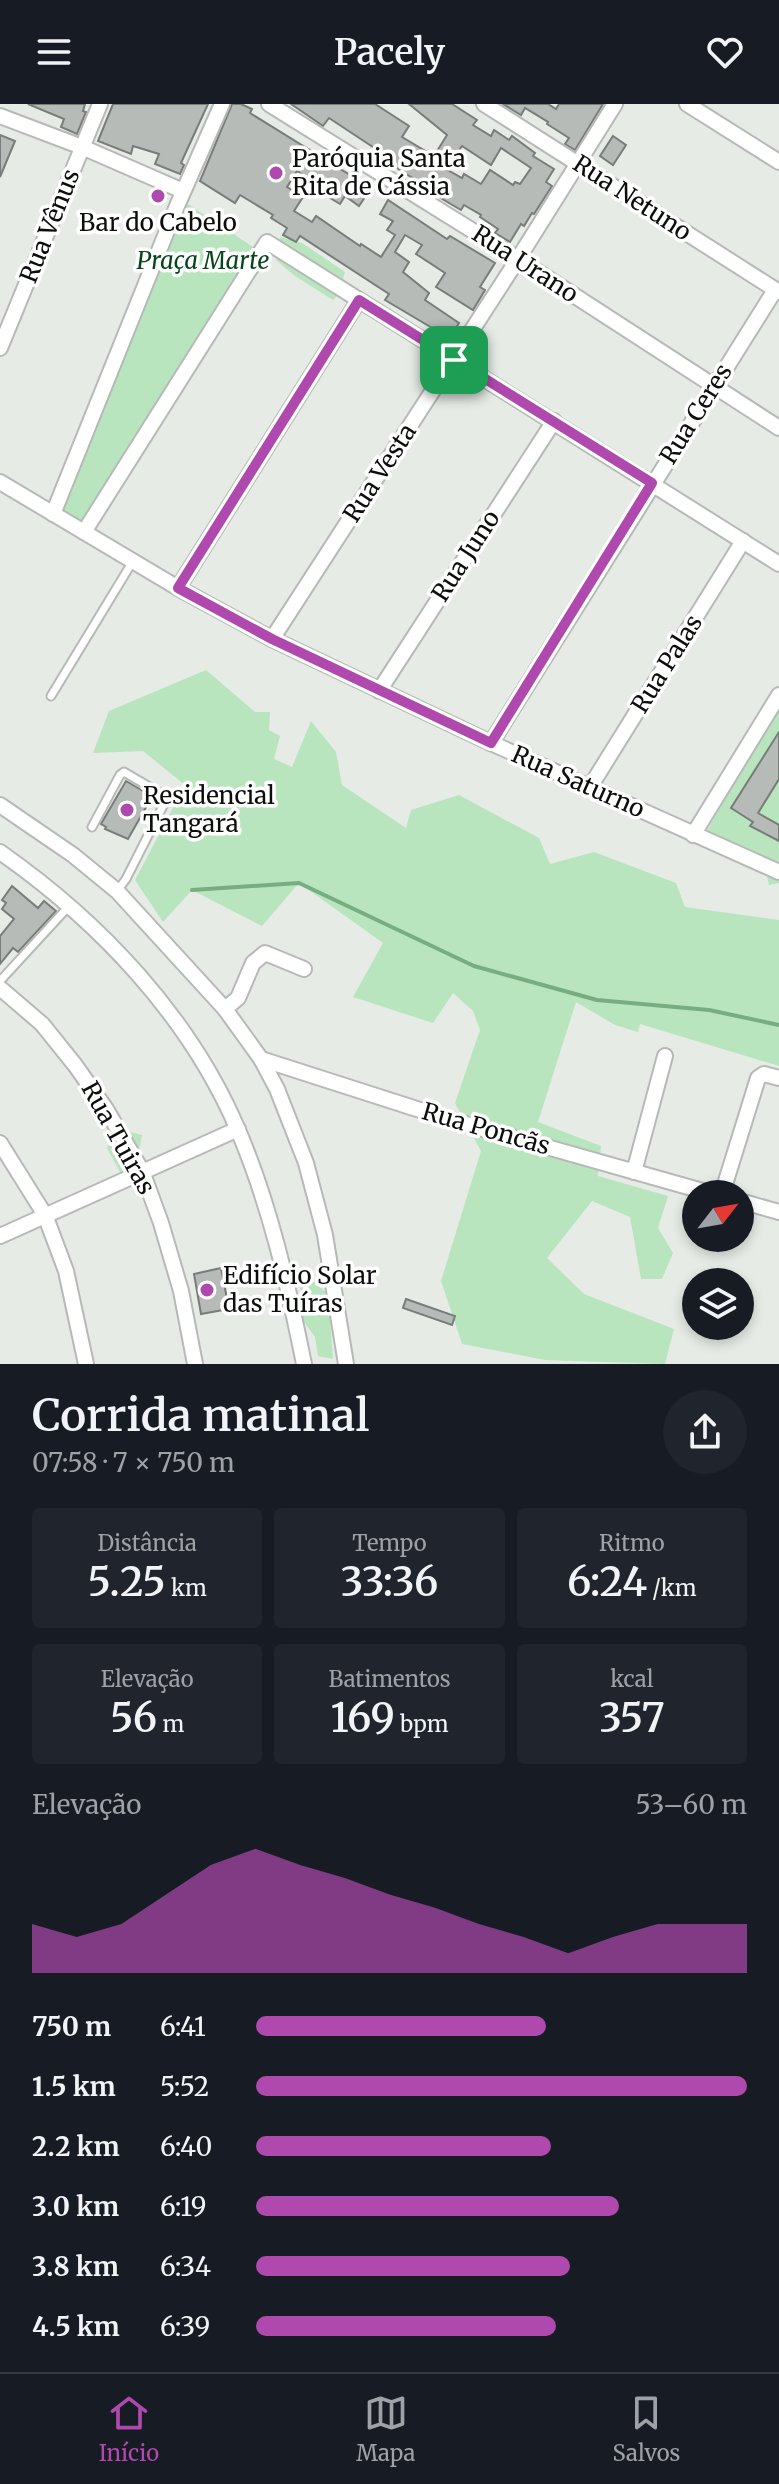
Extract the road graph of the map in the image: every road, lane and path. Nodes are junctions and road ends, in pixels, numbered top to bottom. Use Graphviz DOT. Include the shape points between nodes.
graph roads {
  1 [pos="100,104"];
  2 [pos="222,104"];
  3 [pos="269,104"];
  4 [pos="484,104"];
  5 [pos="615,104"];
  6 [pos="687,104"];
  7 [pos="0,116"];
  8 [pos="82,147"];
  9 [pos="779,162"];
  10 [pos="578,163"];
  11 [pos="183,191"];
  12 [pos="518,259"];
  13 [pos="777,291"];
  14 [pos="359,300"];
  15 [pos="0,348"];
  16 [pos="454,360"];
  17 [pos="714,387"];
  18 [pos="554,421"];
  19 [pos="779,428"];
  20 [pos="0,482"];
  21 [pos="652,483"];
  22 [pos="53,514"];
  23 [pos="84,532"];
  24 [pos="743,541"];
  25 [pos="134,561"];
  26 [pos="779,564"];
  27 [pos="178,588"];
  28 [pos="272,639"];
  29 [pos="379,691"];
  30 [pos="779,695"];
  31 [pos="51,696"];
  32 [pos="491,743"];
  33 [pos="590,787"];
  34 [pos="0,805"];
  35 [pos="92,827"];
  36 [pos="693,835"];
  37 [pos="0,852"];
  38 [pos="779,872"];
  39 [pos="117,891"];
  40 [pos="69,906"];
  41 [pos="304,969"];
  42 [pos="0,981"];
  43 [pos="0,988"];
  44 [pos="225,1009"];
  45 [pos="665,1056"];
  46 [pos="261,1059"];
  47 [pos="779,1078"];
  48 [pos="238,1129"];
  49 [pos="0,1143"];
  50 [pos="142,1171"];
  51 [pos="634,1172"];
  52 [pos="726,1180"];
  53 [pos="682,1185"];
  54 [pos="754,1204"];
  55 [pos="778,1209"];
  56 [pos="45,1215"];
  57 [pos="0,1236"];
  58 [pos="86,1364"];
  59 [pos="195,1364"];
  60 [pos="304,1364"];
  61 [pos="346,1364"];
  1 -- 8 [label="street, Rua Vênus"];
  2 -- 11 [label="street"];
  3 -- 12 [label="street, Rua Urano"];
  4 -- 10 [label="street, Rua Netuno"];
  5 -- 10 [label="street, Rua Vesta"];
  6 -- 9 [label="street"];
  7 -- 8 [label="street"];
  8 -- 11 [label="street"];
  8 -- 15 [label="street, Rua Vênus"];
  10 -- 12 [label="street, Rua Vesta"];
  10 -- 13 [label="street, Rua Netuno"];
  11 -- 22 [label="street"];
  12 -- 16 [label="street, Rua Vesta"];
  12 -- 17 [label="street, Rua Urano"];
  13 -- 17 [label="street, Rua Ceres"];
  14 -- 16 [label="street"];
  14 -- 23 [label="street" via="267,242"];
  14 -- 27 [label="street"];
  16 -- 18 [label="street"];
  16 -- 28 [label="street, Rua Vesta"];
  17 -- 19 [label="street, Rua Urano"];
  17 -- 21 [label="street, Rua Ceres"];
  18 -- 21 [label="street"];
  18 -- 29 [label="street, Rua Juno"];
  20 -- 22 [label="street, Rua Saturno"];
  21 -- 24 [label="street"];
  21 -- 32 [label="street, Rua Ceres"];
  22 -- 23 [label="street, Rua Saturno"];
  23 -- 25 [label="street, Rua Saturno"];
  24 -- 26 [label="street"];
  24 -- 33 [label="street, Rua Palas"];
  25 -- 27 [label="street, Rua Saturno"];
  25 -- 31 [label="lane"];
  27 -- 28 [label="street, Rua Saturno"];
  28 -- 29 [label="street, Rua Saturno"];
  29 -- 32 [label="street, Rua Saturno"];
  30 -- 36 [label="street"];
  32 -- 33 [label="street, Rua Saturno"];
  33 -- 36 [label="street, Rua Saturno"];
  34 -- 39 [label="street"];
  35 -- 39 [label="lane" via="124,772 165,796"];
  36 -- 38 [label="street, Rua Saturno"];
  37 -- 40 [label="street"];
  39 -- 44 [label="street"];
  40 -- 42 [label="lane"];
  40 -- 48 [label="street" via="125,959 166,1008 200,1057"];
  41 -- 44 [label="street" via="265,953 253,963 238,998"];
  43 -- 50 [label="street, Rua Tuiras" via="42,1024 75,1065"];
  44 -- 46 [label="street"];
  45 -- 51 [label="street"];
  46 -- 51 [label="street, Rua Poncãs"];
  46 -- 61 [label="street" via="310,1177"];
  47 -- 52 [label="street" via="758,1078"];
  48 -- 50 [label="street"];
  48 -- 60 [label="street" via="287,1280"];
  49 -- 56 [label="street"];
  50 -- 56 [label="street"];
  50 -- 59 [label="street, Rua Tuiras" via="181,1291"];
  51 -- 53 [label="street, Rua Poncãs"];
  54 -- 55 [label="street"];
  56 -- 57 [label="street"];
  56 -- 58 [label="street" via="66,1271"];
}
